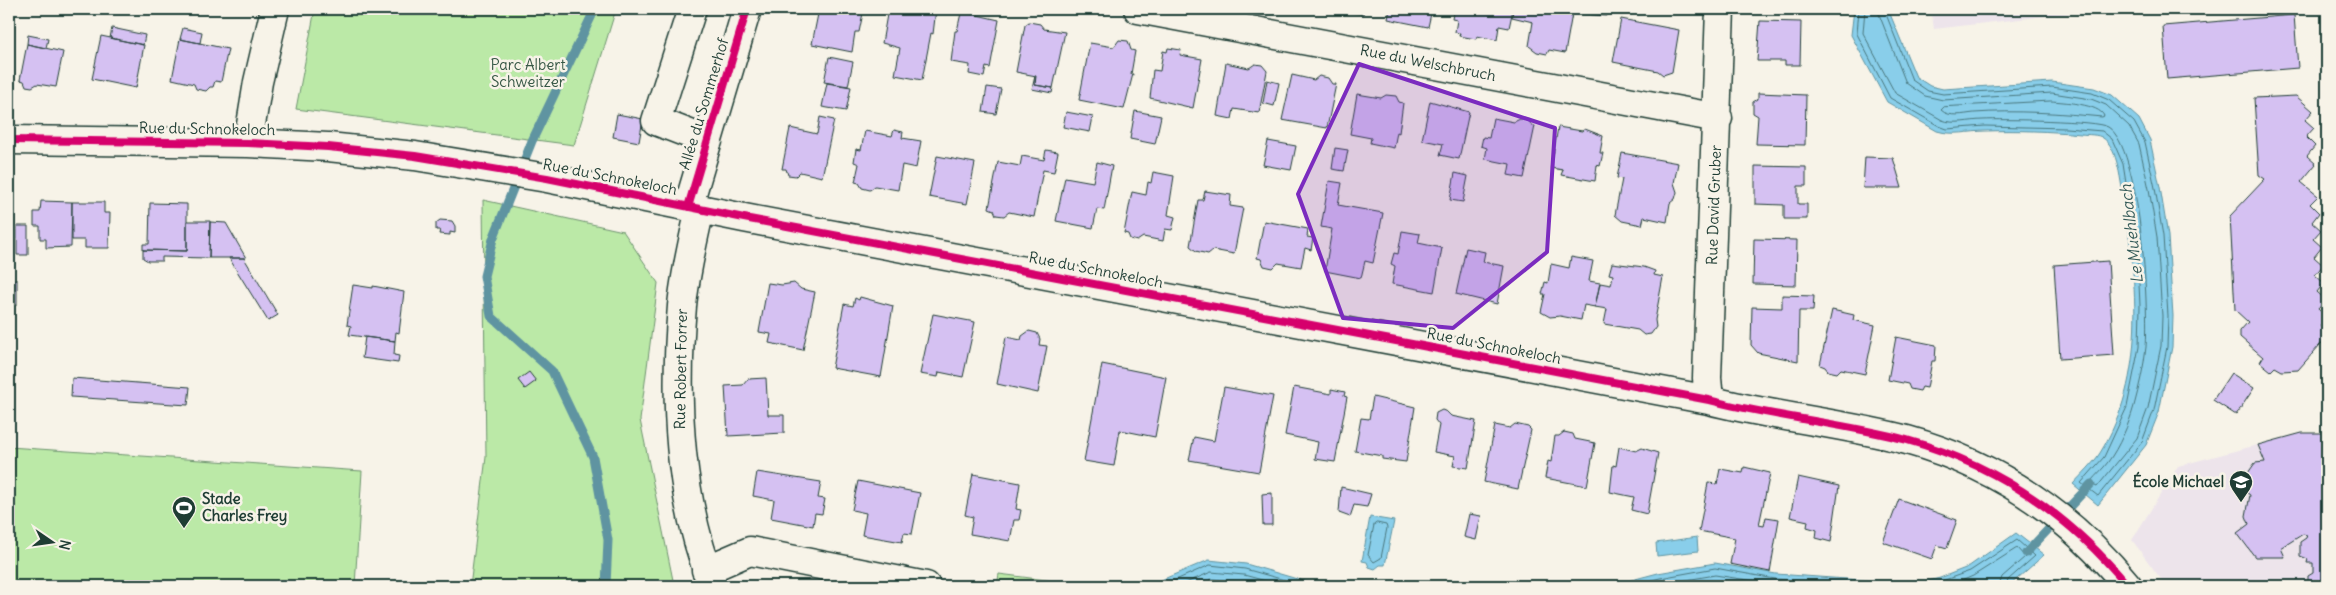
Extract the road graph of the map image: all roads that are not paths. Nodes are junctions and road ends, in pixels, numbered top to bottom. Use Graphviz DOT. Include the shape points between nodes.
graph roads {
  1 [pos="275,9"];
  2 [pos="692,9"];
  3 [pos="747,9"];
  4 [pos="1138,9"];
  5 [pos="1720,9"];
  6 [pos="1718,118"];
  7 [pos="9,140"];
  8 [pos="708,141"];
  9 [pos="248,143"];
  10 [pos="694,208"];
  11 [pos="1709,400"];
  12 [pos="710,578"];
  13 [pos="926,586"];
  14 [pos="2128,586"];
  1 -- 9 [label="street"];
  2 -- 8 [label="street" via="656,121"];
  3 -- 8 [label="street, Allée du Sommerhof"];
  4 -- 6 [label="street, Rue du Welschbruch"];
  5 -- 6 [label="street, Rue David Gruber"];
  6 -- 11 [label="street, Rue David Gruber" via="1707,378"];
  7 -- 9 [label="street, Rue du Schnokeloch"];
  8 -- 10 [label="street, Allée du Sommerhof"];
  9 -- 10 [label="street, Rue du Schnokeloch" via="377,151 547,178"];
  10 -- 11 [label="street, Rue du Schnokeloch"];
  10 -- 12 [label="street, Rue Robert Forrer" via="682,305 678,416 687,500"];
  11 -- 14 [label="street, Rue du Schnokeloch" via="1930,447 1984,470 2052,510 2084,538"];
  12 -- 13 [label="street" via="750,551"];
}
